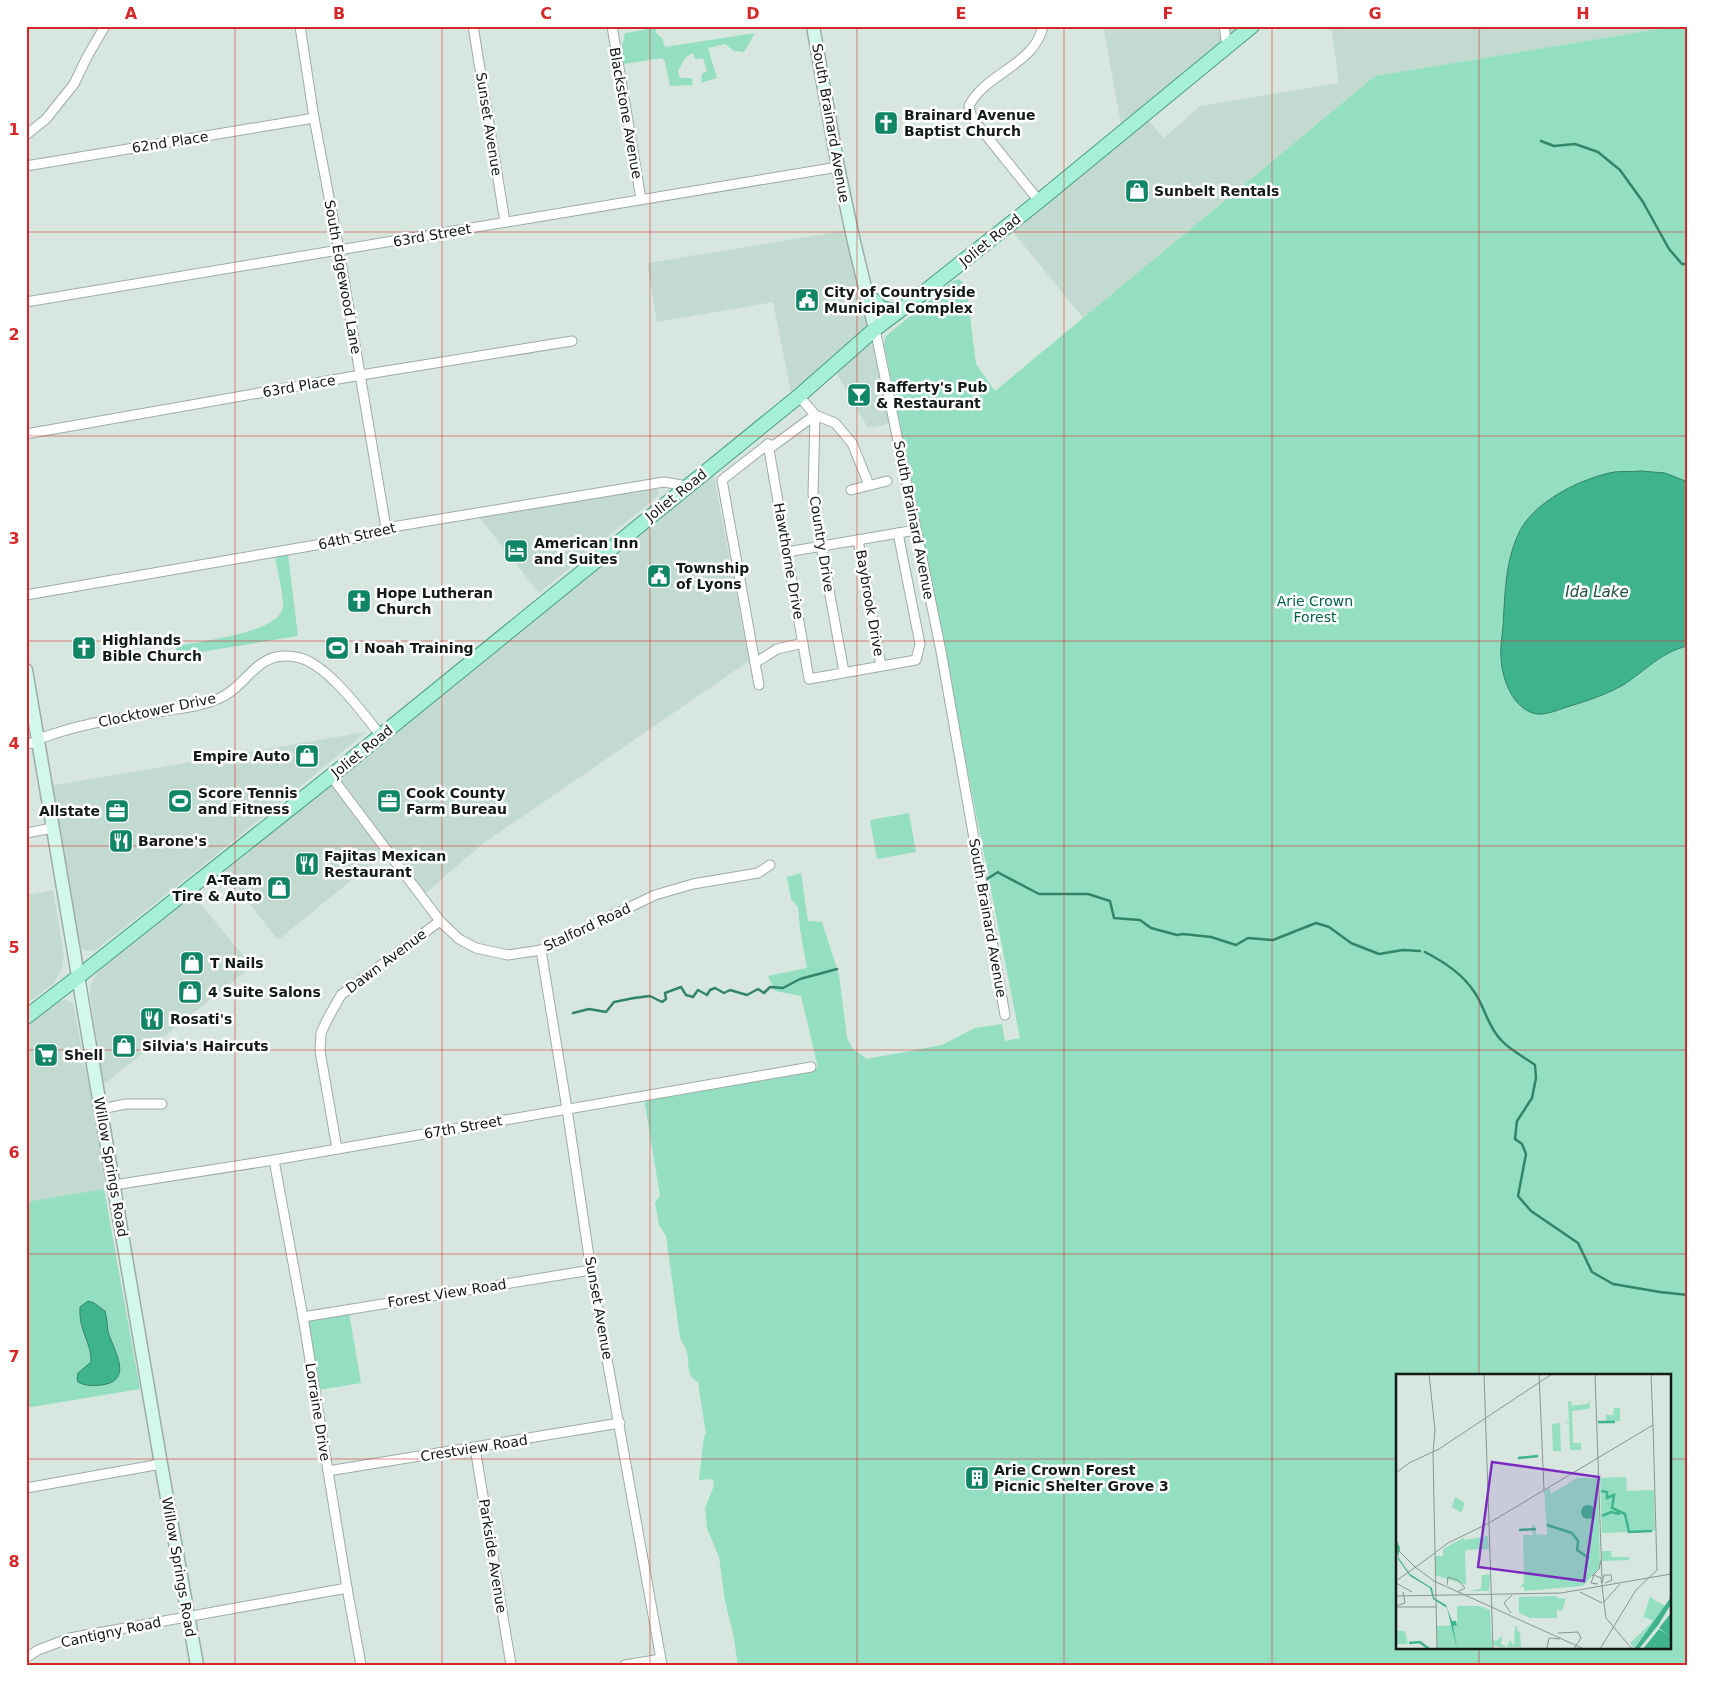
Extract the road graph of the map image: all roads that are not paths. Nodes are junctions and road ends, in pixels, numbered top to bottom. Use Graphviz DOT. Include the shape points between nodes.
graph roads {
  1 [pos="105,26"];
  2 [pos="300,26"];
  3 [pos="473,26"];
  4 [pos="612,26"];
  5 [pos="813,26"];
  6 [pos="1043,26"];
  7 [pos="1224,26"];
  8 [pos="1252,26"];
  9 [pos="1227,46"];
  10 [pos="314,118"];
  11 [pos="26,135"];
  12 [pos="26,166"];
  13 [pos="838,167"];
  14 [pos="641,199"];
  15 [pos="1039,201"];
  16 [pos="506,222"];
  17 [pos="338,250"];
  18 [pos="868,295"];
  19 [pos="26,302"];
  20 [pos="898,312"];
  21 [pos="876,329"];
  22 [pos="572,341"];
  23 [pos="360,375"];
  24 [pos="799,396"];
  25 [pos="815,415"];
  26 [pos="26,434"];
  27 [pos="768,444"];
  28 [pos="887,481"];
  29 [pos="869,485"];
  30 [pos="687,486"];
  31 [pos="851,490"];
  32 [pos="386,528"];
  33 [pos="916,530"];
  34 [pos="898,533"];
  35 [pos="858,540"];
  36 [pos="821,546"];
  37 [pos="787,552"];
  38 [pos="26,595"];
  39 [pos="803,643"];
  40 [pos="755,663"];
  41 [pos="881,666"];
  42 [pos="26,670"];
  43 [pos="844,672"];
  44 [pos="759,685"];
  45 [pos="381,736"];
  46 [pos="34,742"];
  47 [pos="331,776"];
  48 [pos="53,828"];
  49 [pos="26,833"];
  50 [pos="770,865"];
  51 [pos="440,921"];
  52 [pos="541,950"];
  53 [pos="78,977"];
  54 [pos="1005,1015"];
  55 [pos="26,1017"];
  56 [pos="811,1067"];
  57 [pos="162,1104"];
  58 [pos="101,1109"];
  59 [pos="567,1109"];
  60 [pos="337,1149"];
  61 [pos="274,1160"];
  62 [pos="114,1185"];
  63 [pos="591,1270"];
  64 [pos="303,1317"];
  65 [pos="620,1424"];
  66 [pos="475,1448"];
  67 [pos="161,1464"];
  68 [pos="328,1471"];
  69 [pos="26,1488"];
  70 [pos="347,1588"];
  71 [pos="189,1616"];
  72 [pos="26,1658"];
  73 [pos="661,1662"];
  74 [pos="197,1665"];
  75 [pos="361,1665"];
  76 [pos="511,1665"];
  77 [pos="625,1665"];
  1 -- 11 [label="street" via="74,84 46,119"];
  2 -- 10 [label="street, South Edgewood Lane"];
  3 -- 16 [label="street, Sunset Avenue"];
  4 -- 14 [label="street, Blackstone Avenue"];
  5 -- 13 [label="main road, South Brainard Avenue"];
  6 -- 15 [label="street" via="1041,35 1029,51 975,94 968,106 972,118"];
  7 -- 9 [label="street"];
  8 -- 9 [label="main road, Joliet Road"];
  9 -- 15 [label="main road, Joliet Road"];
  10 -- 12 [label="street, 62nd Place"];
  10 -- 17 [label="street, South Edgewood Lane"];
  13 -- 14 [label="street, 63rd Street"];
  13 -- 18 [label="main road, South Brainard Avenue"];
  14 -- 16 [label="street, 63rd Street"];
  15 -- 20 [label="main road, Joliet Road"];
  16 -- 17 [label="street, 63rd Street"];
  17 -- 19 [label="street, 63rd Street"];
  17 -- 23 [label="street, South Edgewood Lane"];
  18 -- 20 [label="main road" via="881,308"];
  18 -- 21 [label="main road, South Brainard Avenue"];
  20 -- 21 [label="main road, Joliet Road"];
  21 -- 24 [label="main road, Joliet Road"];
  21 -- 33 [label="street, South Brainard Avenue"];
  22 -- 23 [label="street, 63rd Place"];
  23 -- 26 [label="street, 63rd Place"];
  23 -- 32 [label="street, South Edgewood Lane"];
  24 -- 25 [label="street"];
  24 -- 30 [label="main road, Joliet Road"];
  25 -- 27 [label="street" via="773,446"];
  25 -- 29 [label="street" via="835,423 852,443"];
  25 -- 36 [label="street, Country Drive" via="813,494"];
  27 -- 37 [label="street, Hawthorne Drive"];
  27 -- 40 [label="street" via="722,480"];
  28 -- 29 [label="street"];
  29 -- 31 [label="street"];
  30 -- 32 [label="street, 64th Street" via="664,482"];
  30 -- 45 [label="main road, Joliet Road"];
  32 -- 38 [label="street, 64th Street" via="345,540"];
  33 -- 34 [label="street"];
  33 -- 54 [label="street, South Brainard Avenue" via="941,650"];
  34 -- 35 [label="street"];
  34 -- 41 [label="street" via="920,644 916,660"];
  35 -- 36 [label="street"];
  35 -- 41 [label="street, Baybrook Drive"];
  36 -- 37 [label="street"];
  36 -- 43 [label="street, Country Drive"];
  37 -- 39 [label="street, Hawthorne Drive"];
  39 -- 40 [label="street" via="777,649"];
  39 -- 43 [label="street, Hawthorne Drive" via="810,679"];
  40 -- 44 [label="street"];
  41 -- 43 [label="street"];
  42 -- 46 [label="main road, Willow Springs Road"];
  45 -- 46 [label="street, Clocktower Drive" via="354,701 317,666 304,658 285,656 262,663 219,699 85,725"];
  45 -- 47 [label="main road, Joliet Road"];
  46 -- 48 [label="main road, Willow Springs Road"];
  47 -- 51 [label="street, Stalford Road"];
  47 -- 53 [label="main road, Joliet Road"];
  48 -- 49 [label="street"];
  48 -- 53 [label="main road, Willow Springs Road"];
  50 -- 52 [label="street, Stalford Road" via="758,873 693,884 655,895"];
  51 -- 52 [label="street, Stalford Road" via="476,948 508,955"];
  51 -- 60 [label="street, Dawn Avenue" via="341,995 326,1020 320,1051"];
  52 -- 59 [label="street, Sunset Avenue"];
  53 -- 55 [label="main road, Joliet Road"];
  53 -- 58 [label="main road, Willow Springs Road"];
  56 -- 59 [label="street, 67th Street"];
  57 -- 58 [label="street" via="126,1104"];
  58 -- 62 [label="main road, Willow Springs Road"];
  59 -- 60 [label="street, 67th Street"];
  59 -- 63 [label="street, Sunset Avenue"];
  60 -- 61 [label="street, 67th Street"];
  61 -- 62 [label="street, 67th Street"];
  61 -- 64 [label="street, Lorraine Drive"];
  62 -- 67 [label="main road, Willow Springs Road"];
  63 -- 64 [label="street, Forest View Road"];
  63 -- 65 [label="street, Sunset Avenue"];
  64 -- 68 [label="street, Lorraine Drive"];
  65 -- 66 [label="street, Crestview Road"];
  65 -- 73 [label="street, Sunset Avenue"];
  66 -- 68 [label="street, Crestview Road"];
  66 -- 76 [label="street, Parkside Avenue"];
  67 -- 69 [label="street"];
  67 -- 71 [label="main road, Willow Springs Road"];
  68 -- 70 [label="street, Lorraine Drive"];
  70 -- 71 [label="street, Cantigny Road"];
  70 -- 75 [label="street, Lorraine Drive"];
  71 -- 72 [label="street, Cantigny Road" via="70,1638"];
  71 -- 74 [label="main road, Willow Springs Road"];
  73 -- 77 [label="street"];
}
